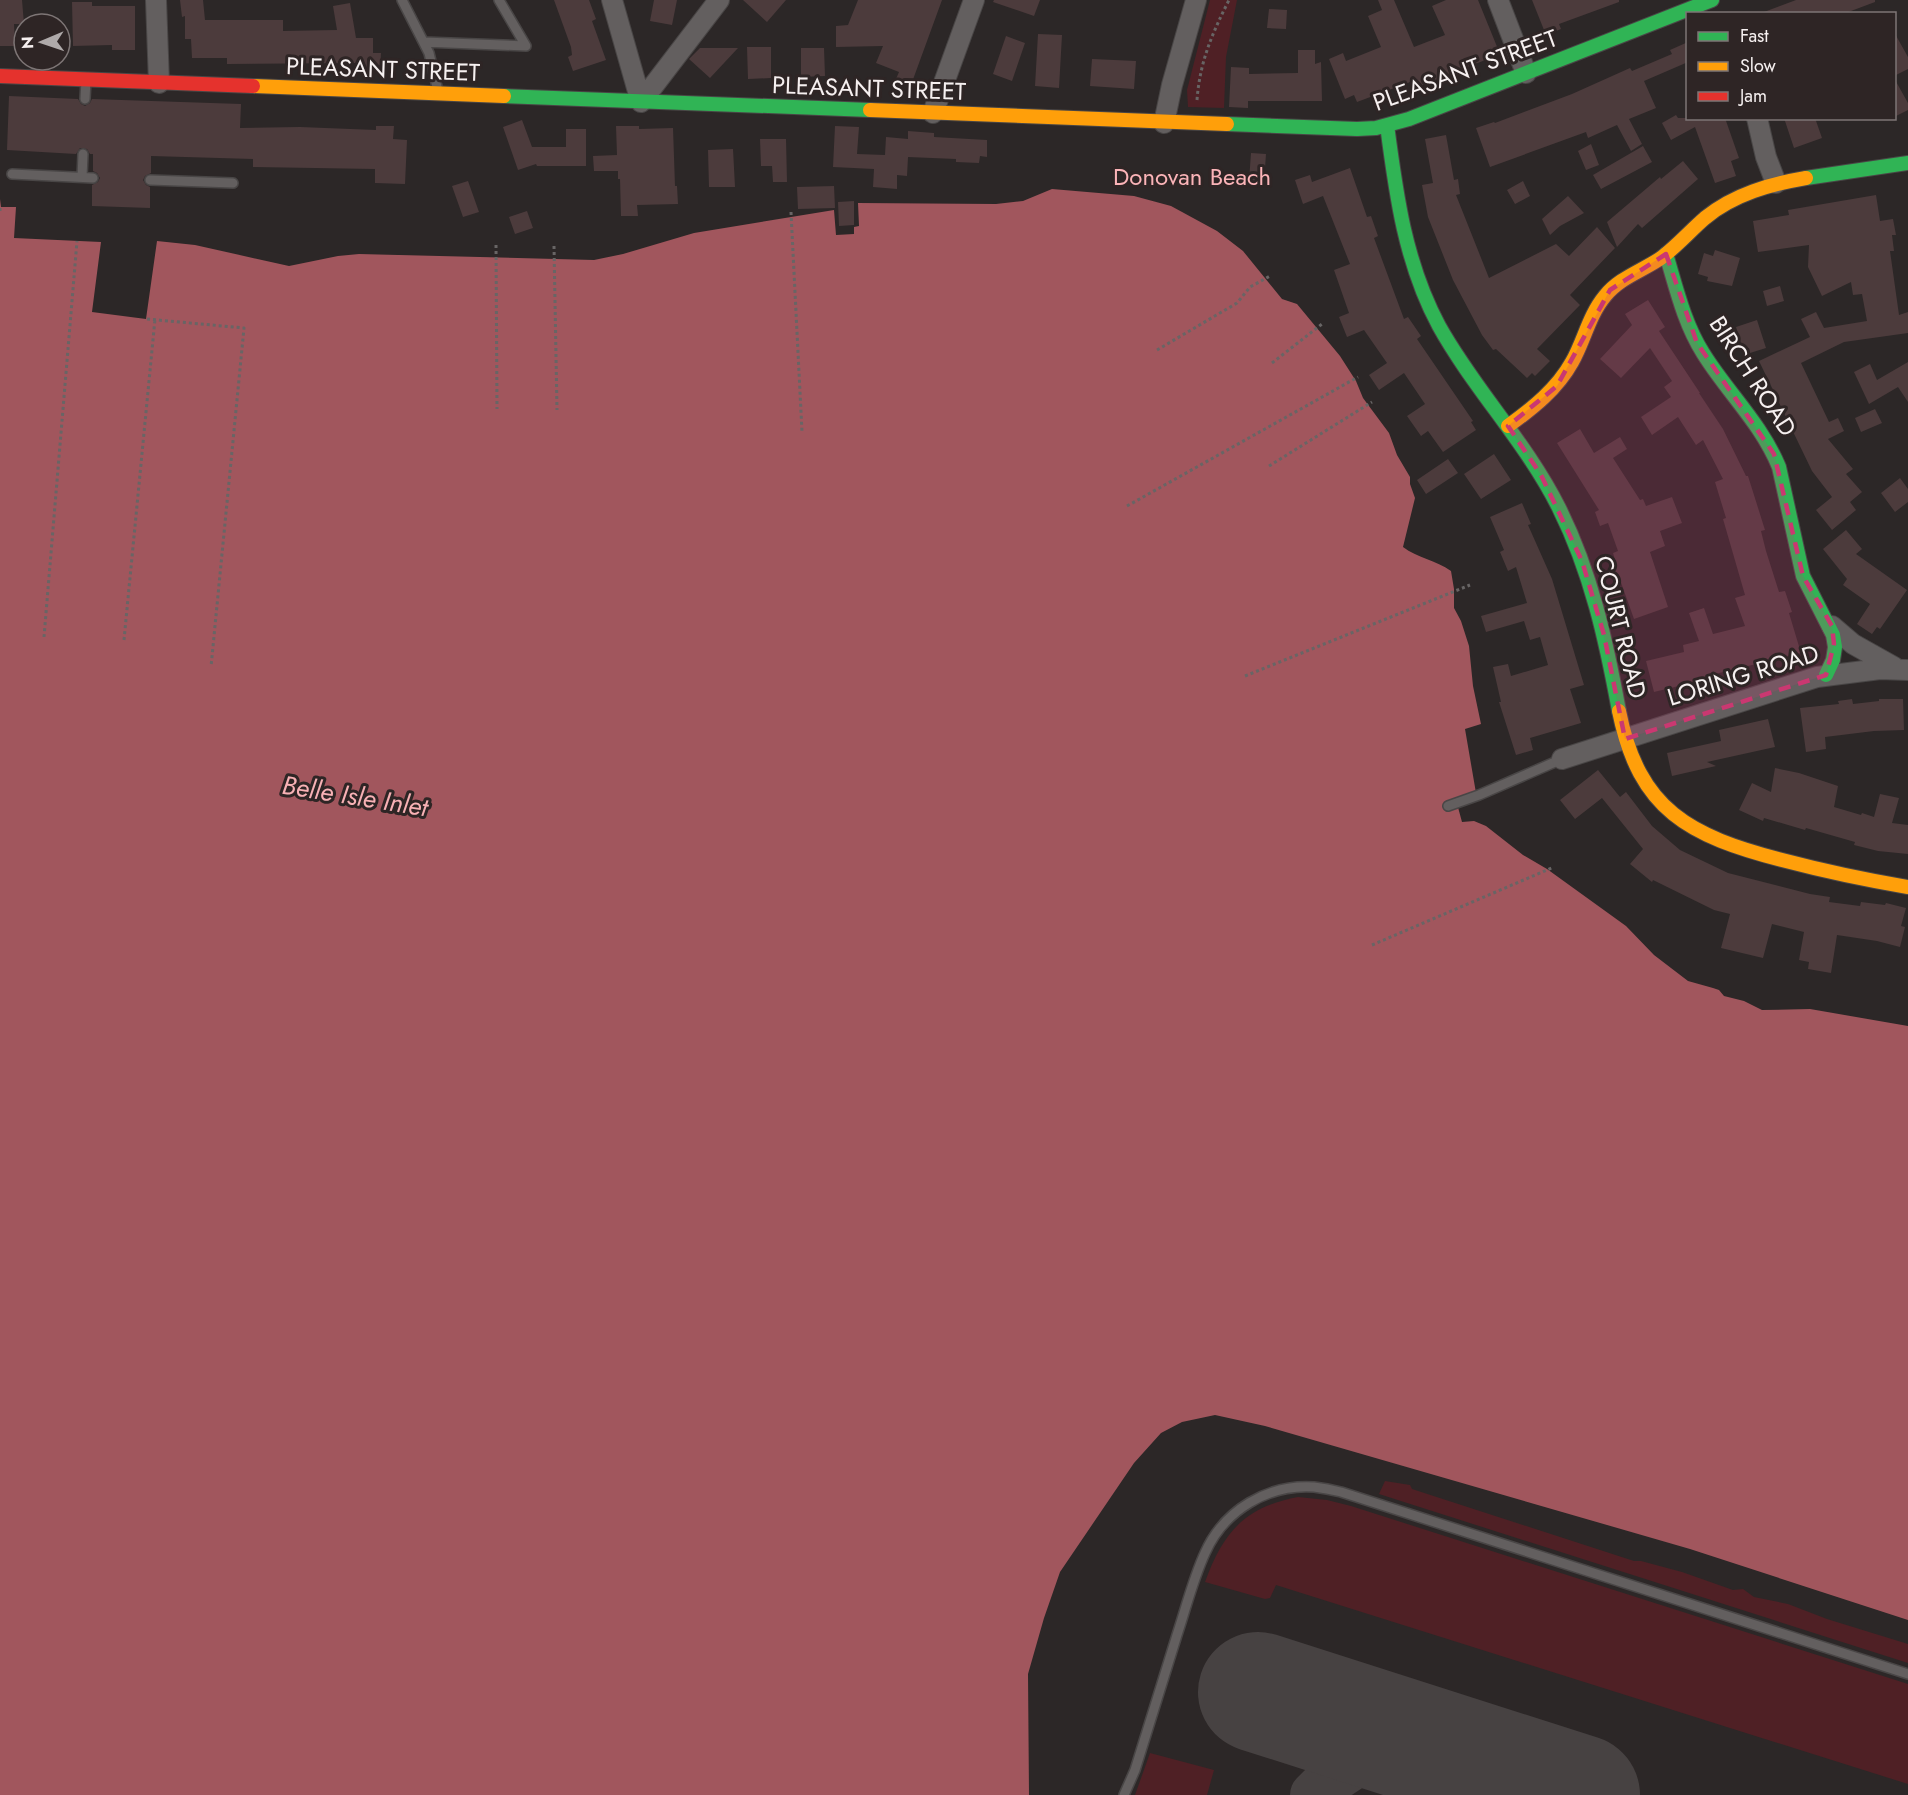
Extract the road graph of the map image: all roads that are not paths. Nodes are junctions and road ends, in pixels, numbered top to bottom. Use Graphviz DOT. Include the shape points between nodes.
graph roads {
  1 [pos="156,0"];
  2 [pos="402,0"];
  3 [pos="499,0"];
  4 [pos="612,0"];
  5 [pos="719,0"];
  6 [pos="974,0"];
  7 [pos="1196,0"];
  8 [pos="1498,0"];
  9 [pos="1713,0"];
  10 [pos="424,42"];
  11 [pos="1526,73"];
  12 [pos="0,76"];
  13 [pos="86,80"];
  14 [pos="159,83"];
  15 [pos="439,94"];
  16 [pos="86,99"];
  17 [pos="642,102"];
  18 [pos="933,113"];
  19 [pos="1757,120"];
  20 [pos="1164,123"];
  21 [pos="1387,125"];
  22 [pos="83,154"];
  23 [pos="1908,164"];
  24 [pos="12,174"];
  25 [pos="82,177"];
  26 [pos="93,178"];
  27 [pos="150,180"];
  28 [pos="233,183"];
  29 [pos="1776,183"];
  30 [pos="1666,254"];
  31 [pos="1508,426"];
  32 [pos="1832,626"];
  33 [pos="1903,670"];
  34 [pos="1826,675"];
  35 [pos="1625,739"];
  36 [pos="1562,759"];
  37 [pos="1448,806"];
  38 [pos="1908,887"];
  39 [pos="1908,1674"];
  40 [pos="1124,1795"];
  1 -- 14 [label="street"];
  2 -- 10 [label="lane"];
  3 -- 10 [label="lane" via="526,46"];
  4 -- 17 [label="street"];
  5 -- 17 [label="street"];
  6 -- 18 [label="street"];
  7 -- 20 [label="street"];
  8 -- 11 [label="street"];
  9 -- 11 [label="street, PLEASANT STREET"];
  10 -- 15 [label="lane"];
  11 -- 21 [label="street, PLEASANT STREET"];
  12 -- 13 [label="street, PLEASANT STREET"];
  13 -- 14 [label="street, PLEASANT STREET"];
  13 -- 16 [label="lane"];
  14 -- 15 [label="street, PLEASANT STREET"];
  15 -- 17 [label="street, PLEASANT STREET"];
  17 -- 18 [label="street, PLEASANT STREET"];
  18 -- 20 [label="street, PLEASANT STREET"];
  19 -- 29 [label="street"];
  20 -- 21 [label="street, PLEASANT STREET" via="1339,129"];
  21 -- 31 [label="street, COURT ROAD" via="1401,221 1423,291 1452,345"];
  22 -- 25 [label="lane"];
  23 -- 29 [label="street"];
  24 -- 25 [label="lane"];
  25 -- 26 [label="lane"];
  27 -- 28 [label="lane"];
  29 -- 30 [label="street" via="1718,209"];
  30 -- 31 [label="street" via="1610,290 1557,386"];
  30 -- 32 [label="street, BIRCH ROAD" via="1697,343 1751,415 1774,454 1786,491 1803,576 1812,598"];
  31 -- 35 [label="street, COURT ROAD" via="1541,475 1582,561 1604,635"];
  32 -- 33 [label="street, BIRCH ROAD" via="1853,644"];
  32 -- 34 [label="street" via="1834,653"];
  33 -- 34 [label="street, LORING ROAD"];
  34 -- 35 [label="street, LORING ROAD"];
  35 -- 36 [label="street, LORING ROAD"];
  35 -- 38 [label="street, COURT ROAD" via="1635,768 1649,791 1700,834 1796,864"];
  36 -- 37 [label="lane"];
  39 -- 40 [label="lane" via="1341,1492 1296,1487 1257,1498 1237,1510 1208,1546"];
}
